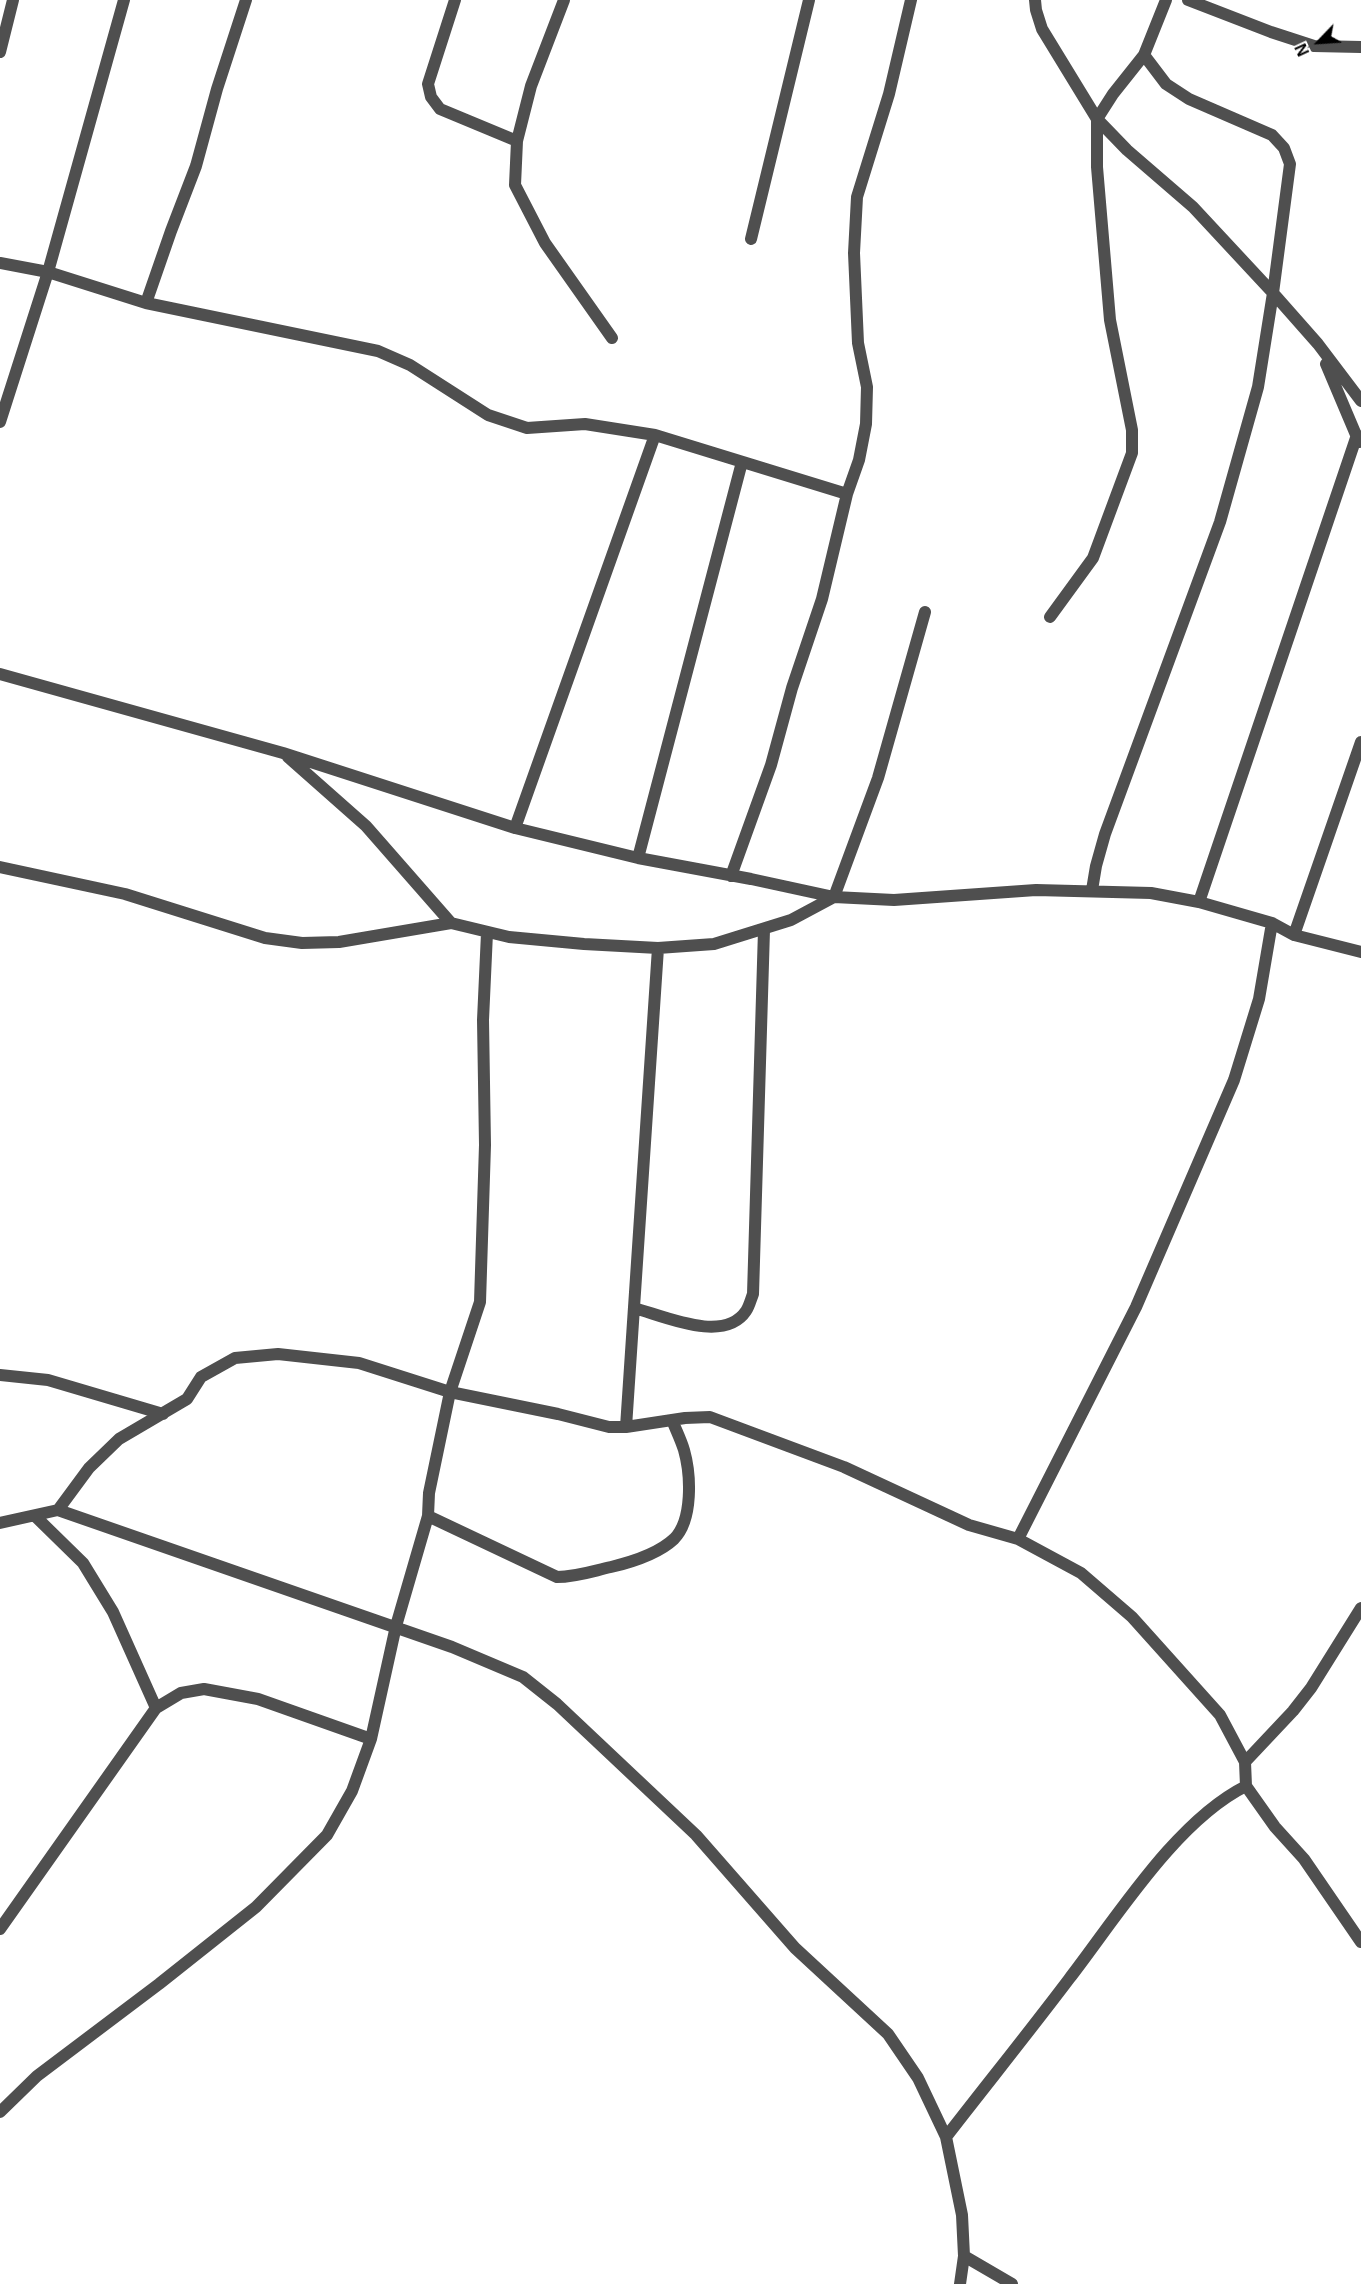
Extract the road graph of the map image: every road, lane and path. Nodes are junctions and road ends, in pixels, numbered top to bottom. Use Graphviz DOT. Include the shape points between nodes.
graph roads {
  1 [pos="13,0"];
  2 [pos="124,0"];
  3 [pos="246,0"];
  4 [pos="455,0"];
  5 [pos="564,0"];
  6 [pos="809,0"];
  7 [pos="911,0"];
  8 [pos="1035,0"];
  9 [pos="1166,0"];
  10 [pos="1188,0"];
  11 [pos="1361,47"];
  12 [pos="0,52"];
  13 [pos="1144,55"];
  14 [pos="1097,119"];
  15 [pos="517,141"];
  16 [pos="751,239"];
  17 [pos="0,263"];
  18 [pos="48,272"];
  19 [pos="1274,293"];
  20 [pos="146,303"];
  21 [pos="612,338"];
  22 [pos="1318,344"];
  23 [pos="1361,401"];
  24 [pos="0,422"];
  25 [pos="656,435"];
  26 [pos="1359,441"];
  27 [pos="742,462"];
  28 [pos="847,494"];
  29 [pos="925,612"];
  30 [pos="1050,617"];
  31 [pos="0,674"];
  32 [pos="1361,742"];
  33 [pos="283,753"];
  34 [pos="515,828"];
  35 [pos="638,858"];
  36 [pos="0,867"];
  37 [pos="731,876"];
  38 [pos="1092,890"];
  39 [pos="834,897"];
  40 [pos="1199,902"];
  41 [pos="1272,922"];
  42 [pos="451,923"];
  43 [pos="764,930"];
  44 [pos="487,933"];
  45 [pos="1294,935"];
  46 [pos="658,948"];
  47 [pos="1361,952"];
  48 [pos="634,1308"];
  49 [pos="0,1375"];
  50 [pos="450,1392"];
  51 [pos="163,1414"];
  52 [pos="672,1420"];
  53 [pos="626,1427"];
  54 [pos="58,1510"];
  55 [pos="35,1516"];
  56 [pos="428,1516"];
  57 [pos="0,1523"];
  58 [pos="1018,1539"];
  59 [pos="1361,1608"];
  60 [pos="396,1626"];
  61 [pos="156,1708"];
  62 [pos="371,1739"];
  63 [pos="1245,1762"];
  64 [pos="1246,1786"];
  65 [pos="0,1929"];
  66 [pos="1360,1938"];
  67 [pos="0,2112"];
  68 [pos="946,2137"];
  69 [pos="963,2256"];
  70 [pos="960,2284"];
  71 [pos="1012,2284"];
  1 -- 12 [label="street"];
  2 -- 18 [label="street"];
  3 -- 20 [label="street" via="196,166"];
  4 -- 15 [label="street" via="428,84 431,97 440,109"];
  5 -- 15 [label="street" via="531,86"];
  6 -- 16 [label="street"];
  7 -- 28 [label="street" via="889,94 857,197 854,253 858,343 867,406 859,460"];
  8 -- 14 [label="street" via="1042,28"];
  9 -- 13 [label="street"];
  10 -- 11 [label="street" via="1314,46"];
  13 -- 14 [label="street"];
  13 -- 19 [label="street" via="1166,84 1189,99 1272,135 1284,148 1290,164"];
  14 -- 19 [label="street" via="1193,207"];
  14 -- 30 [label="street" via="1097,167 1110,320 1132,430 1132,453 1093,558"];
  15 -- 21 [label="street" via="515,185 545,243"];
  17 -- 18 [label="street"];
  18 -- 20 [label="street"];
  18 -- 24 [label="street"];
  19 -- 22 [label="street"];
  19 -- 38 [label="street" via="1258,387 1220,522 1105,834"];
  20 -- 25 [label="street" via="378,351 410,365 488,416 527,428 585,424"];
  22 -- 23 [label="street"];
  22 -- 26 [label="street"];
  25 -- 27 [label="street"];
  25 -- 34 [label="street"];
  26 -- 40 [label="street"];
  27 -- 28 [label="street"];
  27 -- 35 [label="street"];
  28 -- 37 [label="street" via="822,599 771,765"];
  29 -- 39 [label="street" via="878,778"];
  31 -- 33 [label="street"];
  32 -- 45 [label="street"];
  33 -- 34 [label="street"];
  33 -- 42 [label="street" via="366,826"];
  34 -- 35 [label="street"];
  35 -- 37 [label="street"];
  36 -- 42 [label="street" via="125,894 266,938 302,943 339,942"];
  37 -- 39 [label="street"];
  38 -- 39 [label="street" via="894,900"];
  38 -- 40 [label="street" via="1150,892"];
  39 -- 43 [label="street"];
  40 -- 41 [label="street"];
  41 -- 45 [label="street"];
  41 -- 58 [label="street" via="1259,999 1234,1080 1136,1307"];
  42 -- 44 [label="street"];
  43 -- 46 [label="street" via="714,944"];
  43 -- 48 [label="street" via="753,1294 746,1312 730,1326 710,1329"];
  44 -- 46 [label="street"];
  44 -- 50 [label="street" via="480,1302"];
  45 -- 47 [label="street"];
  46 -- 48 [label="street"];
  48 -- 53 [label="street"];
  49 -- 51 [label="street" via="48,1380"];
  50 -- 51 [label="street" via="359,1363 278,1354 235,1358 217,1367 201,1377 187,1399"];
  50 -- 53 [label="street" via="597,1426"];
  50 -- 56 [label="street" via="429,1493"];
  51 -- 54 [label="street" via="119,1439 89,1468"];
  52 -- 53 [label="street"];
  52 -- 56 [label="street" via="684,1451 689,1486 687,1512 675,1537 661,1549 627,1563 557,1577"];
  52 -- 58 [label="street" via="710,1418 844,1467 969,1525"];
  54 -- 55 [label="street"];
  54 -- 60 [label="street"];
  55 -- 57 [label="street"];
  55 -- 61 [label="street" via="83,1563 113,1612"];
  56 -- 60 [label="street"];
  58 -- 63 [label="street" via="1081,1573 1132,1617 1220,1715"];
  59 -- 63 [label="street" via="1311,1688"];
  60 -- 62 [label="street"];
  60 -- 68 [label="street" via="523,1677 625,1766 696,1835 795,1948 888,2034 918,2078"];
  61 -- 62 [label="street" via="182,1693 204,1689 258,1699"];
  61 -- 65 [label="street"];
  62 -- 67 [label="street" via="352,1791 327,1835 256,1907 38,2076"];
  63 -- 64 [label="street"];
  64 -- 66 [label="street"];
  64 -- 68 [label="street" via="1200,1817 1157,1864"];
  68 -- 69 [label="street" via="962,2215"];
  69 -- 70 [label="street"];
  69 -- 71 [label="street"];
}
